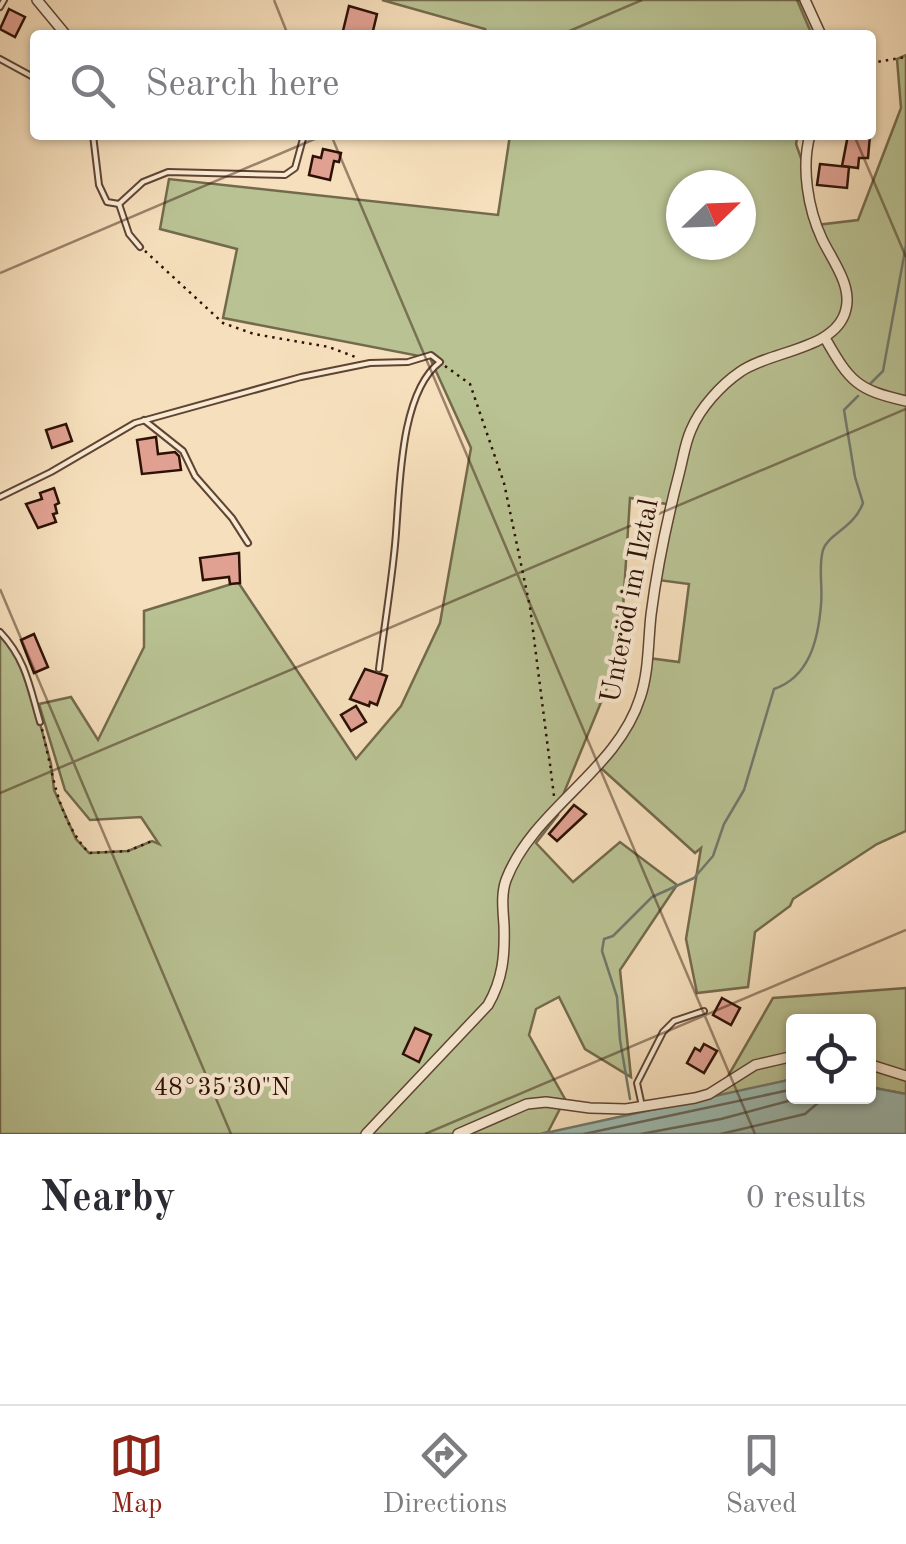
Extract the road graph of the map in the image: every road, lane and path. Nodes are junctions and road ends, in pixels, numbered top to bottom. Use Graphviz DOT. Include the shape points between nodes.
graph roads {
  1 [pos="4,0"];
  2 [pos="37,0"];
  3 [pos="806,0"];
  4 [pos="0,7"];
  5 [pos="62,30"];
  6 [pos="820,30"];
  7 [pos="906,56"];
  8 [pos="0,60"];
  9 [pos="876,62"];
  10 [pos="30,75"];
  11 [pos="93,140"];
  12 [pos="303,140"];
  13 [pos="809,140"];
  14 [pos="119,204"];
  15 [pos="140,247"];
  16 [pos="825,338"];
  17 [pos="440,362"];
  18 [pos="370,363"];
  19 [pos="906,401"];
  20 [pos="144,420"];
  21 [pos="0,497"];
  22 [pos="248,543"];
  23 [pos="0,632"];
  24 [pos="379,669"];
  25 [pos="40,722"];
  26 [pos="556,812"];
  27 [pos="152,841"];
  28 [pos="704,1011"];
  29 [pos="786,1058"];
  30 [pos="876,1067"];
  31 [pos="906,1076"];
  32 [pos="642,1106"];
  33 [pos="366,1134"];
  34 [pos="458,1134"];
  1 -- 4 [label="lane"];
  2 -- 5 [label="street"];
  3 -- 6 [label="street"];
  7 -- 9 [label="path"];
  8 -- 10 [label="lane"];
  11 -- 14 [label="lane" via="102,194"];
  12 -- 14 [label="lane" via="295,168 285,175 168,172"];
  13 -- 16 [label="street" via="812,211 847,292 844,316"];
  14 -- 15 [label="lane" via="128,234"];
  15 -- 18 [label="path" via="223,323 328,346"];
  16 -- 19 [label="street" via="865,390"];
  16 -- 26 [label="street, Unteröd im Ilztal" via="741,371 691,431 657,574 641,696 621,739"];
  17 -- 18 [label="lane" via="431,355"];
  17 -- 24 [label="lane" via="425,373 402,454"];
  17 -- 26 [label="path" via="470,384 504,482 530,607"];
  18 -- 20 [label="lane"];
  20 -- 21 [label="lane"];
  20 -- 22 [label="lane" via="183,451"];
  23 -- 25 [label="lane" via="24,665"];
  25 -- 27 [label="path" via="54,790 89,853 128,851"];
  26 -- 33 [label="street, Unteröd im Ilztal" via="505,882 504,964 488,1006"];
  28 -- 32 [label="lane" via="662,1032 637,1082"];
  29 -- 32 [label="street" via="755,1065 709,1094"];
  30 -- 31 [label="street"];
  32 -- 34 [label="street" via="527,1104"];
}
